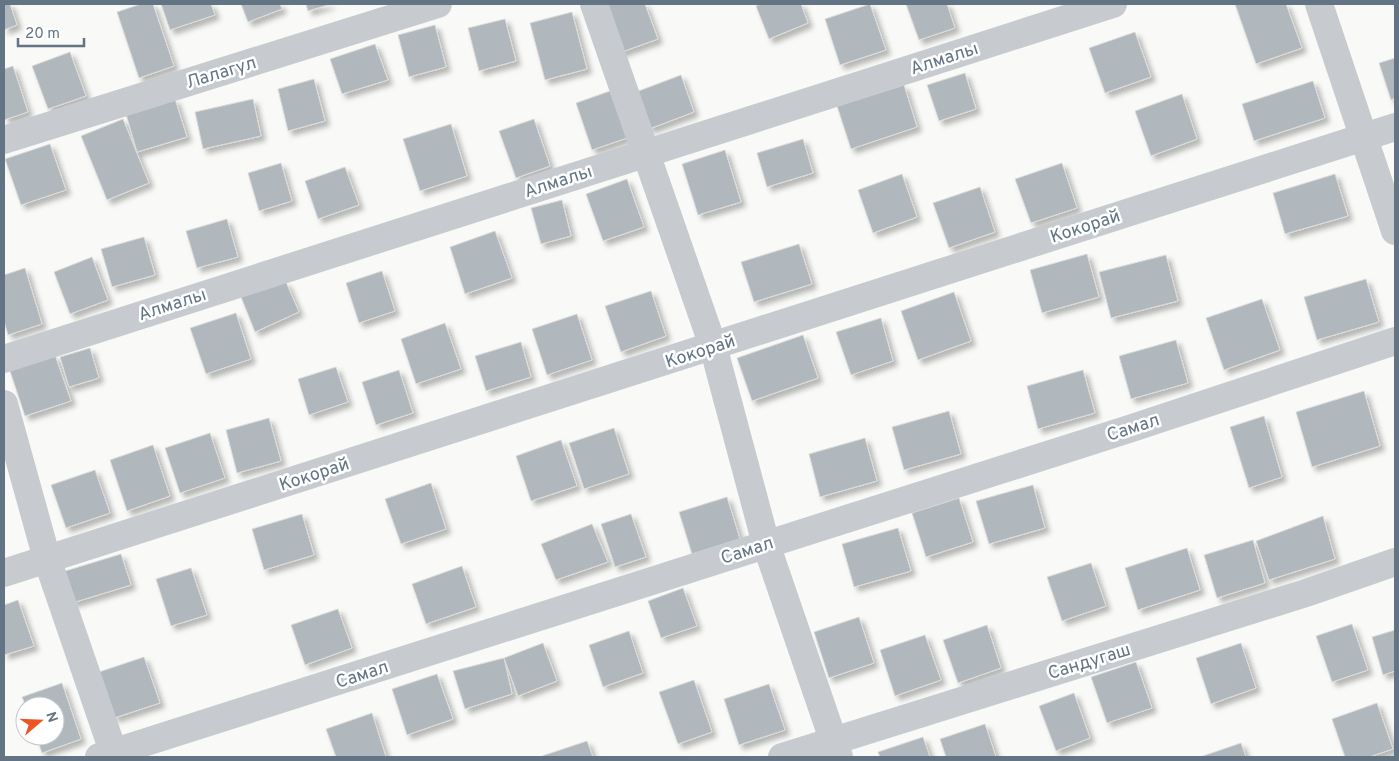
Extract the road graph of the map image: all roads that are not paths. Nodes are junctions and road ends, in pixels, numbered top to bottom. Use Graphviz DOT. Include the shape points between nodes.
graph roads {
  1 [pos="438,4"];
  2 [pos="594,4"];
  3 [pos="1113,4"];
  4 [pos="1319,4"];
  5 [pos="1395,127"];
  6 [pos="1363,137"];
  7 [pos="4,140"];
  8 [pos="646,152"];
  9 [pos="1395,231"];
  10 [pos="1395,341"];
  11 [pos="713,346"];
  12 [pos="4,359"];
  13 [pos="4,404"];
  14 [pos="766,544"];
  15 [pos="47,559"];
  16 [pos="1395,562"];
  17 [pos="4,573"];
  18 [pos="837,749"];
  19 [pos="109,756"];
  20 [pos="782,757"];
  1 -- 7 [label="street, Лалагул"];
  2 -- 8 [label="street"];
  3 -- 8 [label="street, Алмалы"];
  4 -- 6 [label="street"];
  5 -- 6 [label="street, Кокорай"];
  6 -- 9 [label="street"];
  6 -- 11 [label="street, Кокорай"];
  8 -- 11 [label="street"];
  8 -- 12 [label="street, Алмалы"];
  10 -- 14 [label="street, Самал"];
  11 -- 14 [label="street"];
  11 -- 15 [label="street, Кокорай"];
  13 -- 15 [label="street"];
  14 -- 18 [label="street"];
  14 -- 19 [label="street, Самал"];
  15 -- 17 [label="street, Кокорай"];
  15 -- 19 [label="street"];
  16 -- 18 [label="street, Сандугаш"];
  18 -- 20 [label="street, Сандугаш"];
}
